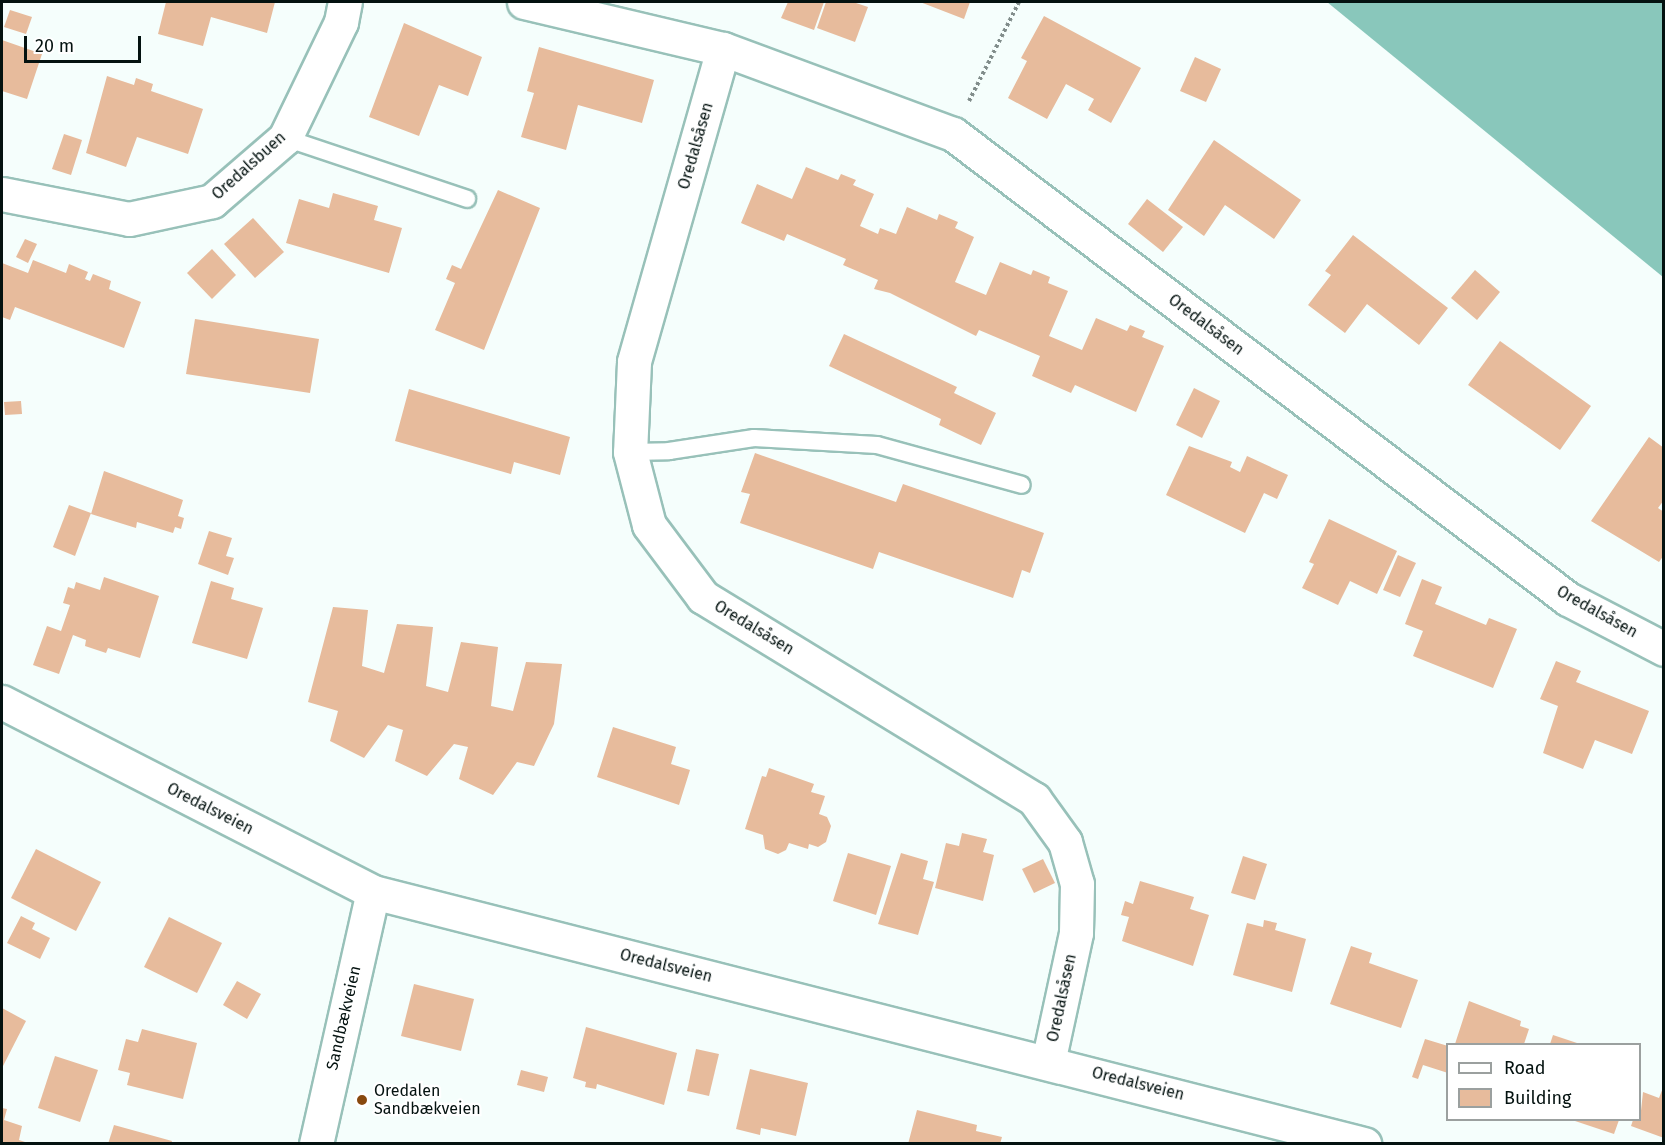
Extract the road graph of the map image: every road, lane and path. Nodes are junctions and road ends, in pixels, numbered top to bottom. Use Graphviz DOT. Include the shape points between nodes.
graph roads {
  1 [pos="345,2"];
  2 [pos="524,2"];
  3 [pos="1019,2"];
  4 [pos="723,49"];
  5 [pos="953,134"];
  6 [pos="285,138"];
  7 [pos="2,194"];
  8 [pos="467,199"];
  9 [pos="630,452"];
  10 [pos="1022,485"];
  11 [pos="1664,649"];
  12 [pos="2,702"];
  13 [pos="373,892"];
  14 [pos="1048,1062"];
  15 [pos="316,1143"];
  16 [pos="1364,1143"];
  1 -- 6 [label="street, Oredalsbuen" via="341,22"];
  2 -- 4 [label="street, Oredalsåsen"];
  3 -- 5 [label="path"];
  4 -- 5 [label="street, Oredalsåsen"];
  4 -- 9 [label="street, Oredalsåsen" via="634,362"];
  5 -- 11 [label="street, Oredalsåsen" via="1568,599"];
  6 -- 7 [label="street, Oredalsbuen" via="212,201 129,219"];
  6 -- 8 [label="lane"];
  9 -- 10 [label="lane" via="669,451 754,438 877,445"];
  9 -- 14 [label="street, Oredalsåsen" via="650,525 703,597 1034,799 1065,842 1077,884 1076,933"];
  12 -- 13 [label="street, Oredalsveien"];
  13 -- 14 [label="street, Oredalsveien"];
  13 -- 15 [label="street, Sandbækveien"];
  14 -- 16 [label="street, Oredalsveien"];
}
